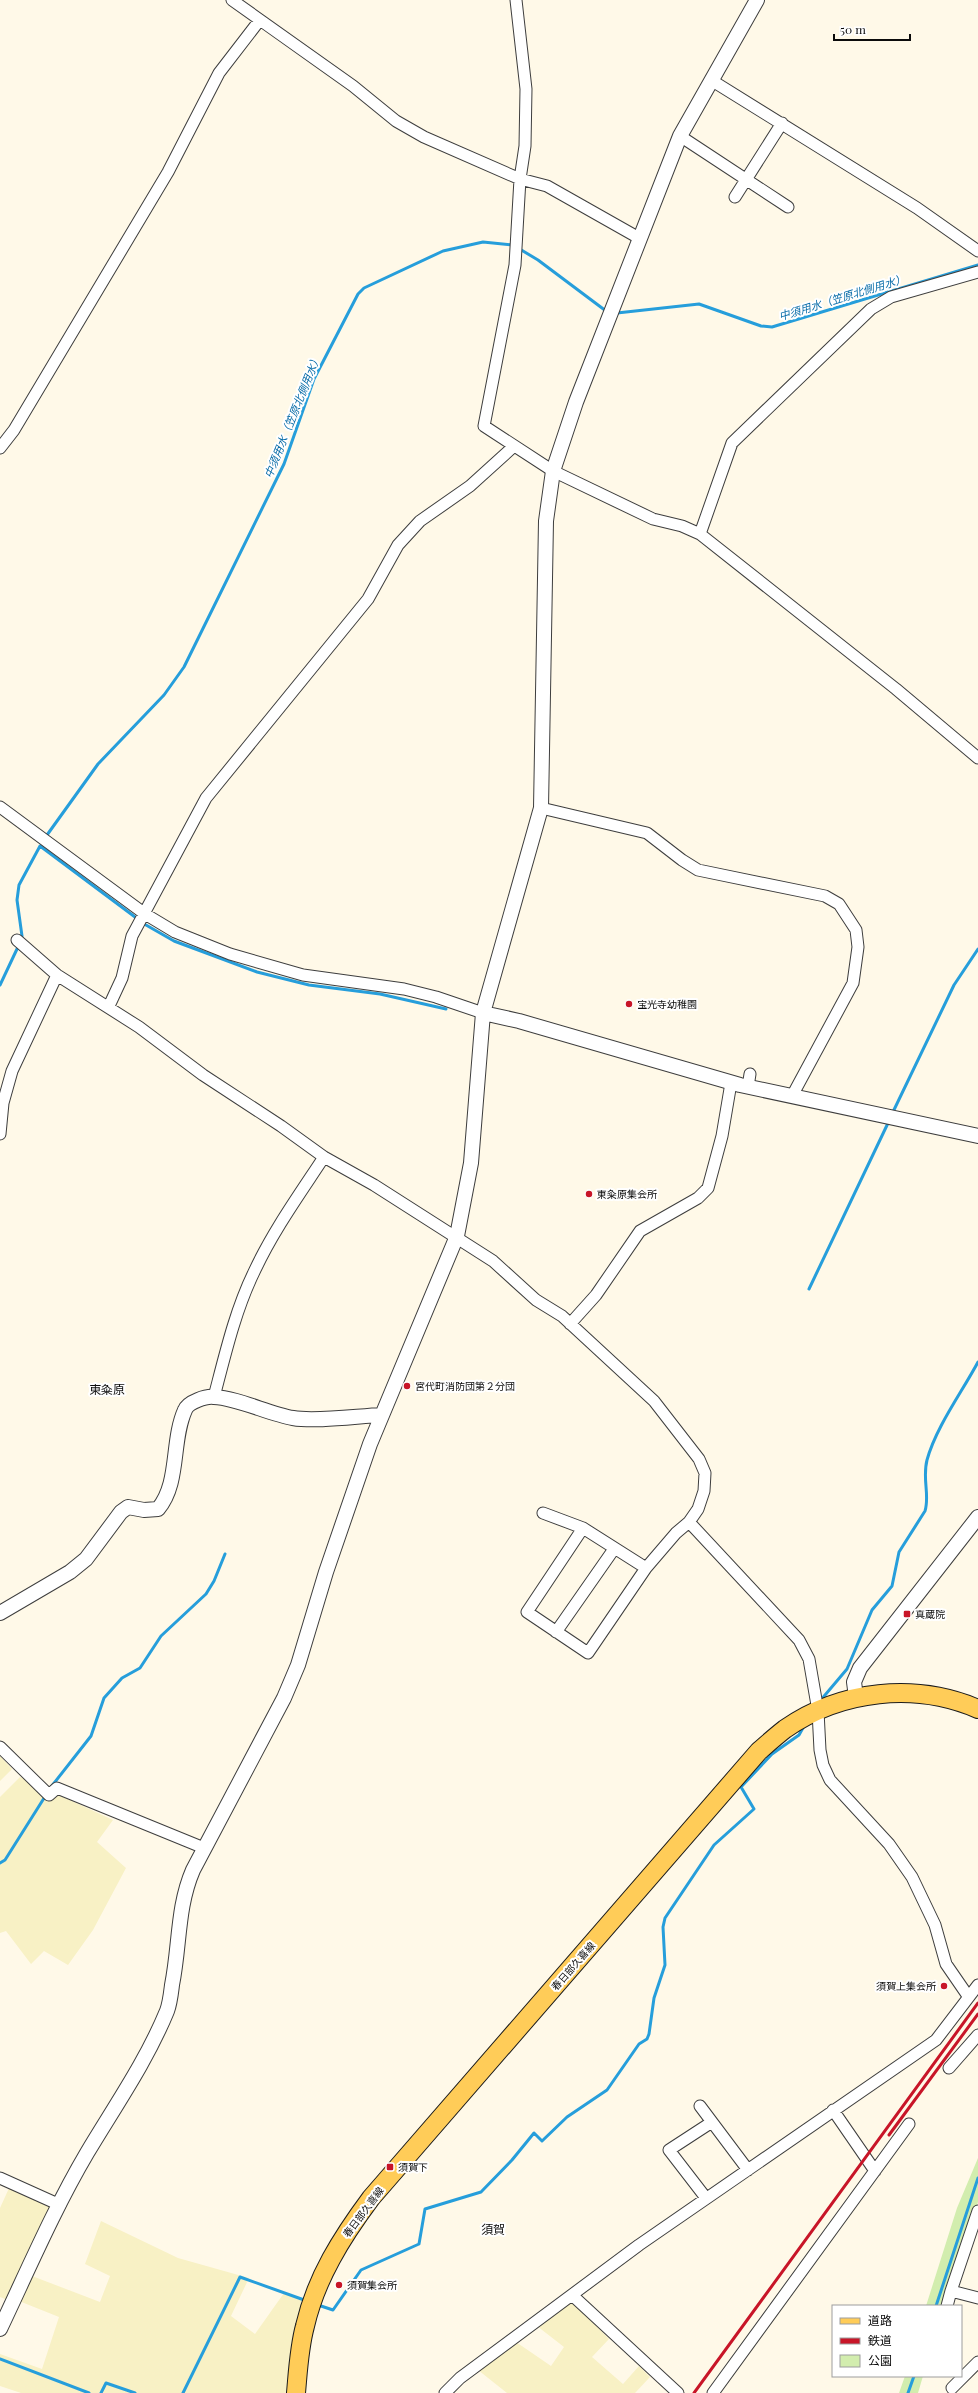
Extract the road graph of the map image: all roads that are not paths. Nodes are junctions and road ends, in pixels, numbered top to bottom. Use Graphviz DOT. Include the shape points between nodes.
graph roads {
  1 [pos="232,0"];
  2 [pos="516,0"];
  3 [pos="757,0"];
  4 [pos="259,21"];
  5 [pos="711,80"];
  6 [pos="782,123"];
  7 [pos="680,136"];
  8 [pos="520,179"];
  9 [pos="746,180"];
  10 [pos="735,197"];
  11 [pos="788,207"];
  12 [pos="640,238"];
  13 [pos="978,251"];
  14 [pos="978,272"];
  15 [pos="513,447"];
  16 [pos="0,448"];
  17 [pos="553,471"];
  18 [pos="700,534"];
  19 [pos="978,758"];
  20 [pos="0,807"];
  21 [pos="542,808"];
  22 [pos="145,914"];
  23 [pos="17,940"];
  24 [pos="57,976"];
  25 [pos="109,1006"];
  26 [pos="483,1013"];
  27 [pos="731,1083"];
  28 [pos="792,1096"];
  29 [pos="0,1134"];
  30 [pos="978,1136"];
  31 [pos="324,1157"];
  32 [pos="457,1236"];
  33 [pos="570,1324"];
  34 [pos="214,1396"];
  35 [pos="382,1414"];
  36 [pos="543,1514"];
  37 [pos="978,1517"];
  38 [pos="689,1522"];
  39 [pos="583,1528"];
  40 [pos="614,1549"];
  41 [pos="646,1568"];
  42 [pos="0,1613"];
  43 [pos="556,1632"];
  44 [pos="856,1697"];
  45 [pos="978,1709"];
  46 [pos="818,1711"];
  47 [pos="0,1747"];
  48 [pos="204,1848"];
  49 [pos="978,1985"];
  50 [pos="968,1996"];
  51 [pos="978,2035"];
  52 [pos="950,2068"];
  53 [pos="700,2106"];
  54 [pos="833,2110"];
  55 [pos="712,2122"];
  56 [pos="909,2124"];
  57 [pos="748,2170"];
  58 [pos="875,2171"];
  59 [pos="0,2178"];
  60 [pos="706,2198"];
  61 [pos="60,2205"];
  62 [pos="978,2212"];
  63 [pos="951,2291"];
  64 [pos="572,2295"];
  65 [pos="978,2298"];
  66 [pos="947,2305"];
  67 [pos="0,2329"];
  68 [pos="978,2362"];
  69 [pos="952,2388"];
  70 [pos="296,2393"];
  71 [pos="445,2393"];
  72 [pos="678,2393"];
  73 [pos="713,2393"];
  1 -- 4 [label="street"];
  2 -- 8 [label="street" via="526,89 526,146"];
  3 -- 5 [label="street"];
  4 -- 8 [label="street" via="353,86 396,121 424,137"];
  4 -- 16 [label="street" via="219,74 168,172 36,394"];
  5 -- 6 [label="street"];
  5 -- 7 [label="street"];
  6 -- 9 [label="street"];
  6 -- 13 [label="street" via="917,208"];
  7 -- 9 [label="street"];
  7 -- 12 [label="street"];
  8 -- 12 [label="street" via="548,186"];
  8 -- 15 [label="street" via="515,265 484,426"];
  9 -- 10 [label="street"];
  9 -- 11 [label="street"];
  12 -- 17 [label="street" via="576,402"];
  14 -- 18 [label="street" via="891,298 871,309 732,444"];
  15 -- 17 [label="street"];
  15 -- 22 [label="street" via="470,486 420,521 398,545 368,599 206,798"];
  17 -- 18 [label="street" via="653,520 682,526"];
  17 -- 21 [label="street" via="546,521"];
  18 -- 19 [label="street" via="896,689"];
  20 -- 22 [label="street"];
  21 -- 26 [label="street"];
  21 -- 28 [label="street" via="647,833 698,870 825,896 839,904 856,930 858,947 853,983"];
  22 -- 25 [label="street" via="129,944 122,978"];
  22 -- 26 [label="street" via="175,932 223,951 304,975 404,988"];
  23 -- 24 [label="street"];
  24 -- 25 [label="street"];
  24 -- 29 [label="street" via="12,1071 2,1103"];
  25 -- 31 [label="street" via="203,1075"];
  26 -- 27 [label="street" via="519,1021"];
  26 -- 32 [label="street" via="471,1163"];
  27 -- 28 [label="street" via="749,1080"];
  27 -- 33 [label="street" via="722,1136 708,1188 698,1198 640,1231 596,1294"];
  28 -- 30 [label="street"];
  31 -- 32 [label="street"];
  31 -- 34 [label="street" via="281,1221 253,1273 228,1344"];
  32 -- 33 [label="street" via="493,1261 536,1300"];
  32 -- 35 [label="street"];
  33 -- 38 [label="street" via="654,1401 699,1459 705,1473 704,1491 698,1509"];
  34 -- 35 [label="street" via="296,1418"];
  34 -- 42 [label="street" via="185,1408 167,1493 158,1509 128,1507 121,1512 86,1559 70,1572"];
  35 -- 48 [label="street" via="329,1565 298,1665 284,1698"];
  36 -- 39 [label="street"];
  37 -- 44 [label="street" via="860,1668 854,1682"];
  38 -- 41 [label="street" via="676,1532"];
  38 -- 46 [label="street" via="799,1640 809,1659"];
  39 -- 40 [label="street"];
  39 -- 43 [label="street" via="527,1612"];
  40 -- 41 [label="street"];
  40 -- 43 [label="street"];
  41 -- 43 [label="street" via="588,1653"];
  44 -- 45 [label="main road, 春日部久喜線" via="912,1693 938,1696"];
  44 -- 46 [label="main road, 春日部久喜線"];
  46 -- 50 [label="street" via="820,1750 830,1780 889,1844 912,1877 935,1925 946,1964"];
  46 -- 70 [label="main road, 春日部久喜線" via="785,1729 759,1751 371,2198 348,2228 328,2264 305,2326"];
  47 -- 48 [label="street" via="49,1795 57,1788"];
  48 -- 61 [label="street" via="184,1890 168,2009 151,2048"];
  49 -- 50 [label="street"];
  50 -- 54 [label="street" via="936,2040"];
  51 -- 52 [label="street"];
  53 -- 55 [label="street"];
  54 -- 57 [label="street"];
  54 -- 58 [label="street"];
  55 -- 57 [label="street"];
  55 -- 60 [label="street" via="670,2150"];
  56 -- 58 [label="street"];
  57 -- 60 [label="street"];
  58 -- 73 [label="street"];
  59 -- 61 [label="street"];
  60 -- 64 [label="street"];
  61 -- 67 [label="street"];
  62 -- 63 [label="street"];
  63 -- 65 [label="street"];
  63 -- 66 [label="street"];
  64 -- 71 [label="street" via="460,2378"];
  64 -- 72 [label="street"];
  68 -- 69 [label="street"];
}
